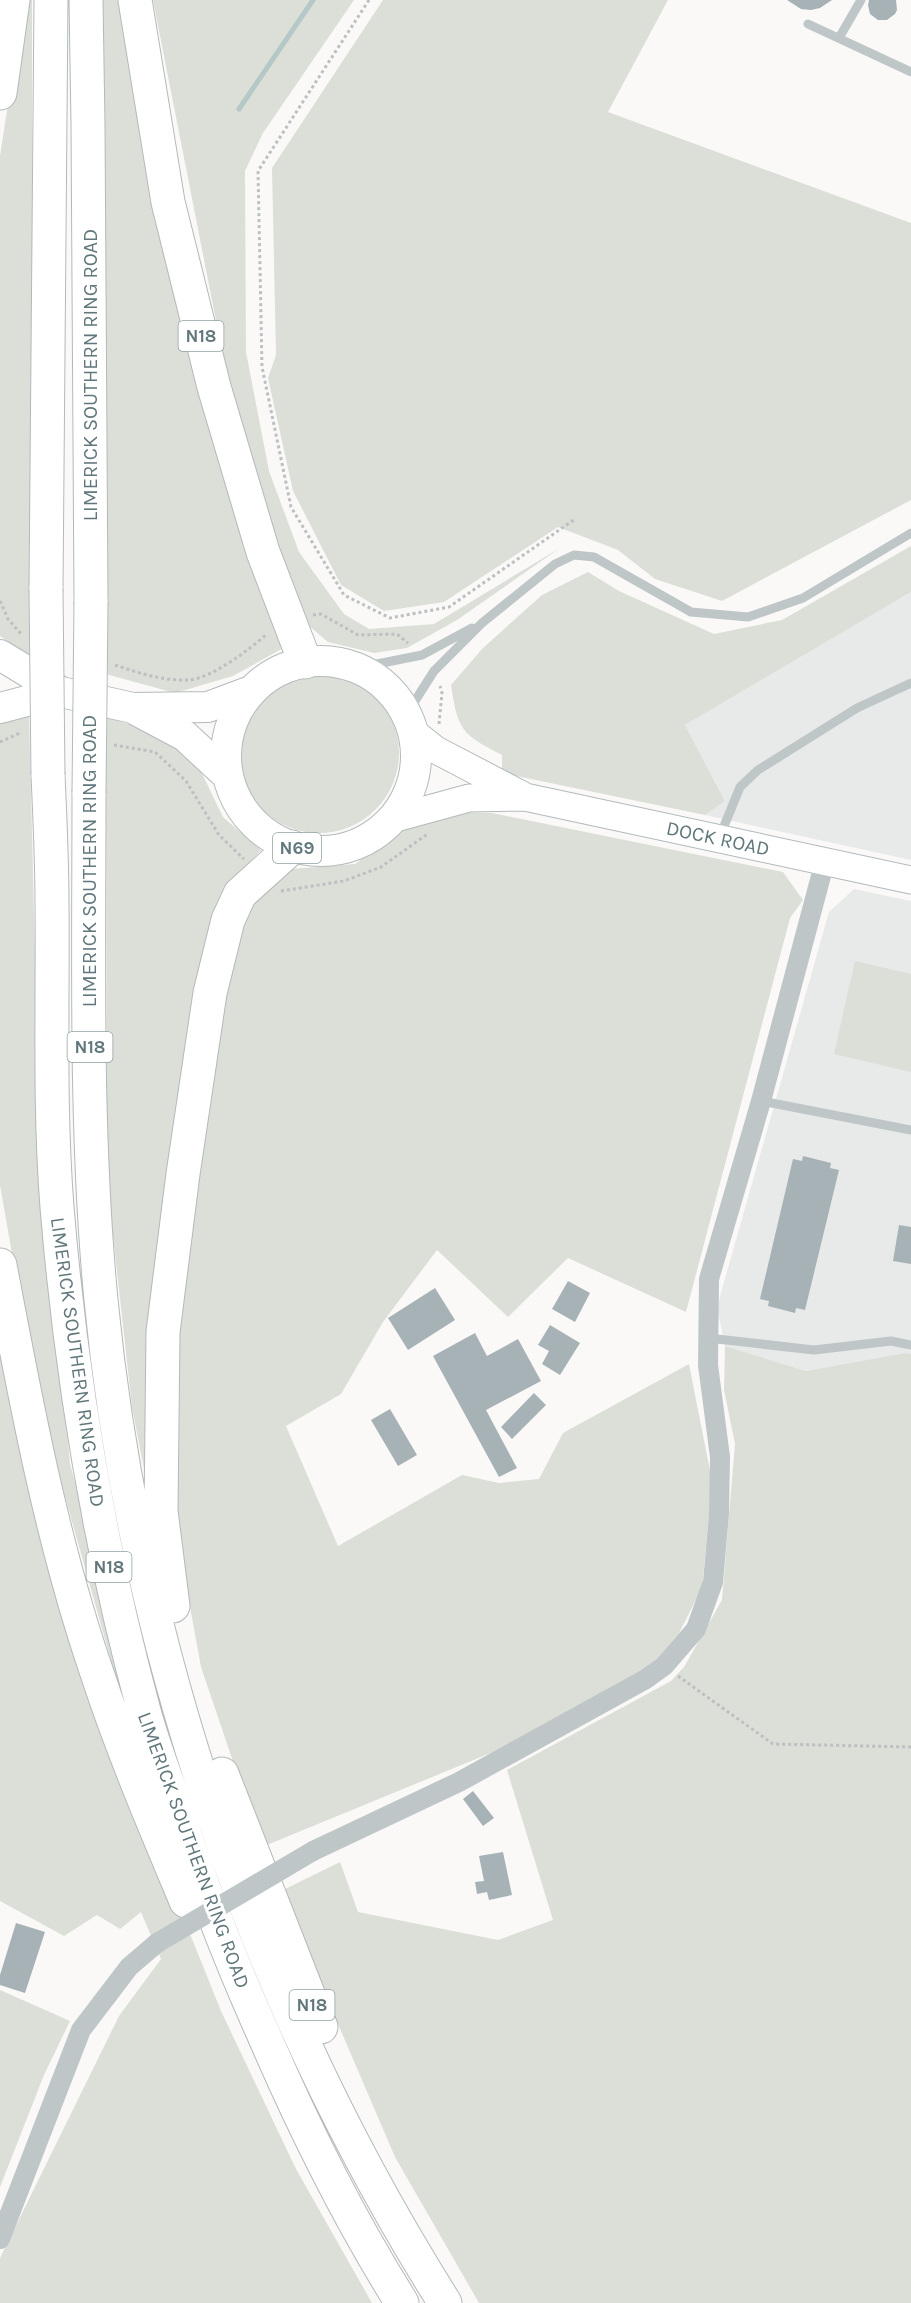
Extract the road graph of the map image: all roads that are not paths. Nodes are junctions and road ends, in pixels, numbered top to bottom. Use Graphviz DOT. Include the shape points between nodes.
graph roads {
  1 [pos="13,0"];
  2 [pos="51,0"];
  3 [pos="86,0"];
  4 [pos="135,0"];
  5 [pos="861,0"];
  6 [pos="808,24"];
  7 [pos="839,38"];
  8 [pos="911,72"];
  9 [pos="0,93"];
  10 [pos="911,533"];
  11 [pos="482,622"];
  12 [pos="0,655"];
  13 [pos="305,662"];
  14 [pos="357,668"];
  15 [pos="911,683"];
  16 [pos="61,692"];
  17 [pos="251,692"];
  18 [pos="0,708"];
  19 [pos="133,708"];
  20 [pos="409,723"];
  21 [pos="228,776"];
  22 [pos="525,797"];
  23 [pos="392,819"];
  24 [pos="719,838"];
  25 [pos="292,847"];
  26 [pos="825,861"];
  27 [pos="911,880"];
  28 [pos="761,1101"];
  29 [pos="911,1130"];
  30 [pos="0,1265"];
  31 [pos="708,1338"];
  32 [pos="911,1345"];
  33 [pos="192,1693"];
  34 [pos="265,1953"];
  35 [pos="0,2239"];
  36 [pos="386,2303"];
  37 [pos="402,2303"];
  38 [pos="446,2303"];
  39 [pos="463,2303"];
  1 -- 9 [label="highway"];
  2 -- 37 [label="highway, LIMERICK SOUTHERN RING ROAD / N18, bridge" via="46,589 52,1079 57,1204 83,1434 117,1603 145,1713 224,1943 293,2103"];
  3 -- 34 [label="highway, LIMERICK SOUTHERN RING ROAD / N18, bridge" via="91,602 88,998 102,1300 124,1466 152,1600 224,1848"];
  4 -- 13 [label="highway, N18" via="168,202 217,398 263,552"];
  5 -- 7 [label="lane"];
  6 -- 7 [label="lane"];
  7 -- 8 [label="lane"];
  10 -- 11 [label="lane" via="803,598 748,617 691,612 594,557 574,555 555,564"];
  11 -- 14 [label="lane" via="422,655"];
  11 -- 20 [label="lane" via="434,671"];
  12 -- 16 [label="main road, N69"];
  13 -- 14 [label="main road, N69" via="332,662"];
  13 -- 17 [label="main road, N69" via="276,672"];
  14 -- 20 [label="main road, N69" via="394,696"];
  15 -- 24 [label="lane" via="857,708 758,770 740,787"];
  16 -- 18 [label="main road, N69"];
  16 -- 19 [label="main road, N69"];
  17 -- 19 [label="main road, N69" via="208,707"];
  17 -- 21 [label="main road, N69" via="229,731"];
  19 -- 21 [label="main road, N69" via="184,736"];
  20 -- 22 [label="main road, DOCK ROAD" via="436,750"];
  20 -- 23 [label="main road, N69" via="416,762 409,793"];
  21 -- 25 [label="main road, N69" via="236,799 250,820 269,836"];
  22 -- 23 [label="main road, DOCK ROAD" via="470,798"];
  22 -- 24 [label="main road, DOCK ROAD"];
  23 -- 25 [label="main road, N69" via="371,837 346,848 319,851"];
  24 -- 26 [label="main road, DOCK ROAD"];
  25 -- 33 [label="highway, N18" via="240,894 228,920 210,993 163,1332 161,1511 173,1609"];
  26 -- 27 [label="main road, DOCK ROAD"];
  26 -- 28 [label="street"];
  28 -- 29 [label="lane"];
  28 -- 31 [label="street" via="709,1279"];
  30 -- 36 [label="highway, N18" via="25,1397 62,1555 98,1677 267,2091 335,2226"];
  31 -- 32 [label="lane" via="814,1350 891,1341"];
  31 -- 35 [label="street, bridge" via="720,1457 719,1514 713,1582 696,1629 664,1666 646,1679 459,1782 313,1851 157,1943 129,1967 81,2030"];
  33 -- 34 [label="highway, N18" via="207,1761"];
  33 -- 39 [label="highway, N18" via="320,2026 403,2197"];
  34 -- 38 [label="highway, LIMERICK SOUTHERN RING ROAD / N18" via="314,2066 393,2215"];
}
